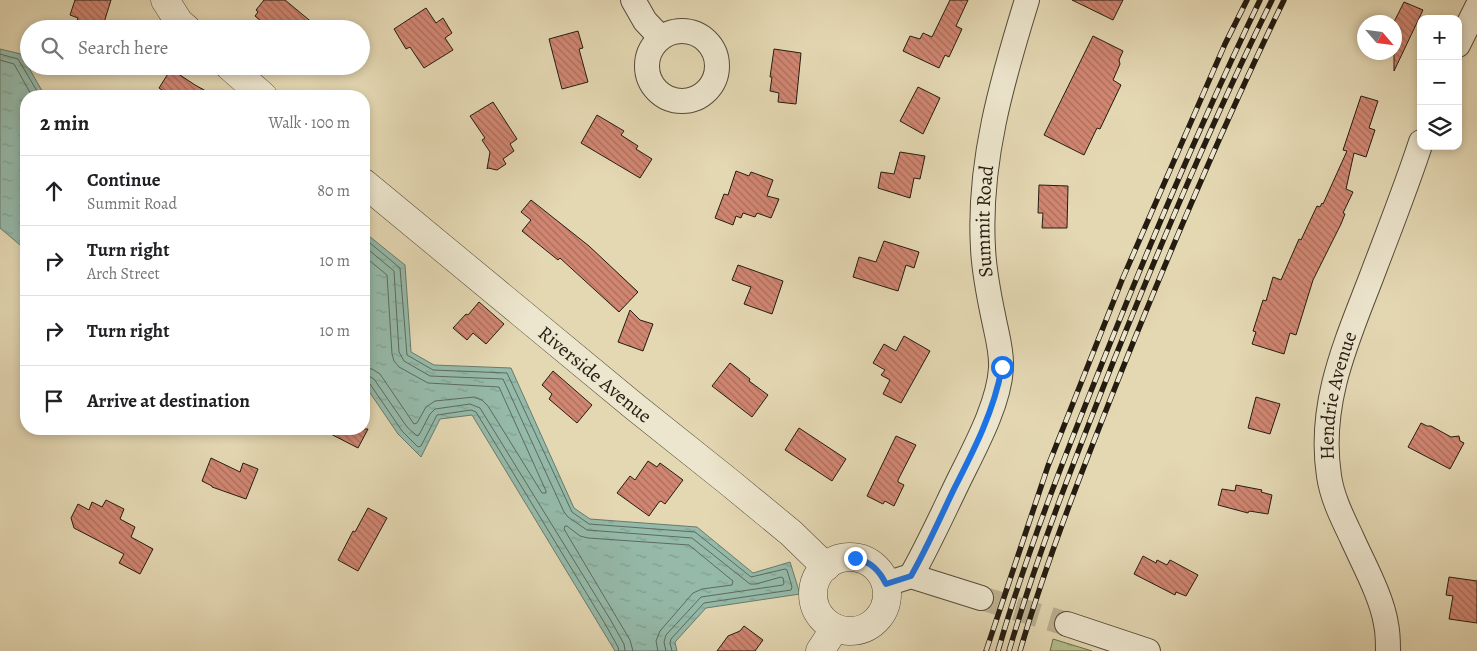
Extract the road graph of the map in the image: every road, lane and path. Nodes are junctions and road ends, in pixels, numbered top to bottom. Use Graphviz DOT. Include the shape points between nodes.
graph roads {
  1 [pos="165,0"];
  2 [pos="633,0"];
  3 [pos="1027,0"];
  4 [pos="1477,7"];
  5 [pos="178,20"];
  6 [pos="1462,37"];
  7 [pos="661,38"];
  8 [pos="239,75"];
  9 [pos="256,90"];
  10 [pos="1418,150"];
  11 [pos="370,188"];
  12 [pos="826,567"];
  13 [pos="898,580"];
  14 [pos="981,598"];
  15 [pos="1067,624"];
  16 [pos="835,628"];
  17 [pos="1139,649"];
  18 [pos="820,651"];
  19 [pos="1388,651"];
  1 -- 5 [label="street"];
  2 -- 7 [label="street" via="645,21"];
  3 -- 13 [label="street, Summit Road" via="994,118 983,189 987,288 1002,367 998,386 975,446"];
  4 -- 6 [label="street"];
  8 -- 9 [label="street"];
  10 -- 19 [label="street, Hendrie Avenue" via="1349,332 1336,371 1328,412 1326,446 1329,477 1338,507 1375,590 1386,623"];
  11 -- 12 [label="street, Riverside Avenue" via="750,499"];
  12 -- 13 [label="street" via="834,561 855,558 866,560 882,575"];
  12 -- 16 [label="street" via="818,576 814,600 818,612"];
  13 -- 14 [label="street"];
  13 -- 16 [label="street" via="878,619 871,625 853,631"];
  15 -- 17 [label="street"];
  16 -- 18 [label="street"];
}
